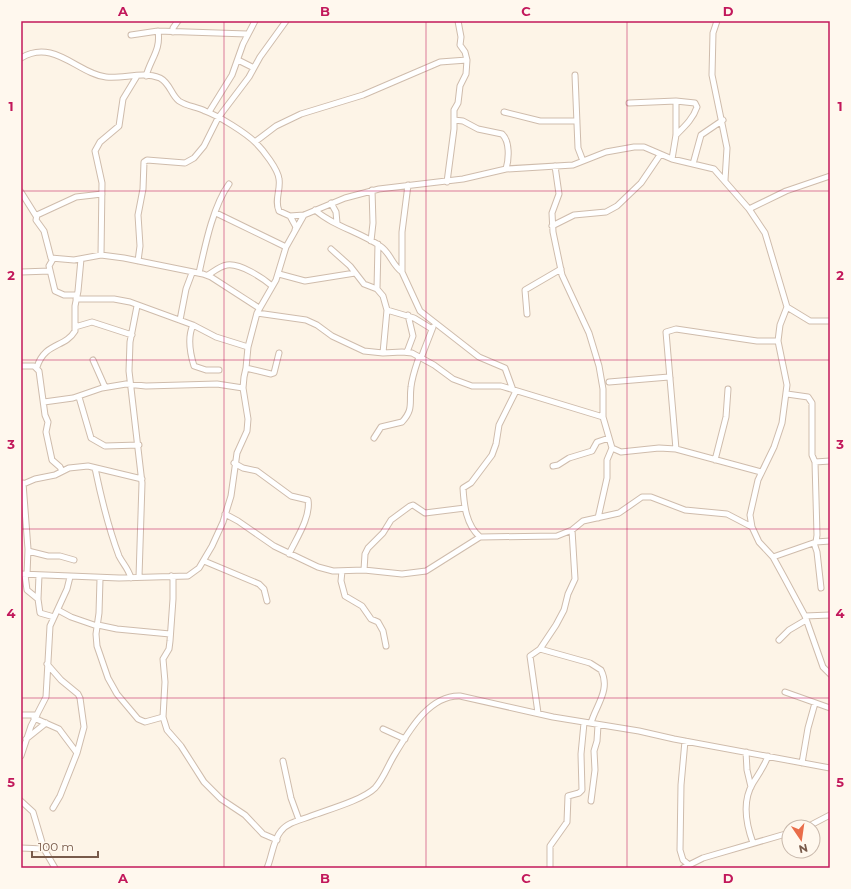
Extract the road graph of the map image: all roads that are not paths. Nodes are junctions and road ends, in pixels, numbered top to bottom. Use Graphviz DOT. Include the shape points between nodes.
graph roads {
  1 [pos="178,21"];
  2 [pos="255,21"];
  3 [pos="286,21"];
  4 [pos="458,21"];
  5 [pos="717,21"];
  6 [pos="158,31"];
  7 [pos="173,32"];
  8 [pos="247,34"];
  9 [pos="131,35"];
  10 [pos="21,58"];
  11 [pos="238,60"];
  12 [pos="467,60"];
  13 [pos="254,68"];
  14 [pos="575,75"];
  15 [pos="137,76"];
  16 [pos="146,76"];
  17 [pos="676,101"];
  18 [pos="629,103"];
  19 [pos="209,112"];
  20 [pos="504,112"];
  21 [pos="218,118"];
  22 [pos="454,120"];
  23 [pos="723,120"];
  24 [pos="577,121"];
  25 [pos="676,135"];
  26 [pos="255,142"];
  27 [pos="660,155"];
  28 [pos="672,159"];
  29 [pos="583,161"];
  30 [pos="693,164"];
  31 [pos="555,166"];
  32 [pos="506,169"];
  33 [pos="830,176"];
  34 [pos="725,180"];
  35 [pos="447,182"];
  36 [pos="229,184"];
  37 [pos="408,185"];
  38 [pos="372,190"];
  39 [pos="21,192"];
  40 [pos="102,194"];
  41 [pos="331,203"];
  42 [pos="749,209"];
  43 [pos="315,210"];
  44 [pos="216,212"];
  45 [pos="304,215"];
  46 [pos="36,216"];
  47 [pos="290,216"];
  48 [pos="337,223"];
  49 [pos="552,226"];
  50 [pos="294,231"];
  51 [pos="371,241"];
  52 [pos="378,244"];
  53 [pos="286,247"];
  54 [pos="332,249"];
  55 [pos="101,256"];
  56 [pos="53,259"];
  57 [pos="81,259"];
  58 [pos="138,261"];
  59 [pos="561,269"];
  60 [pos="21,272"];
  61 [pos="50,272"];
  62 [pos="402,272"];
  63 [pos="192,273"];
  64 [pos="199,273"];
  65 [pos="355,273"];
  66 [pos="279,274"];
  67 [pos="208,275"];
  68 [pos="272,286"];
  69 [pos="377,289"];
  70 [pos="77,297"];
  71 [pos="137,306"];
  72 [pos="787,307"];
  73 [pos="258,310"];
  74 [pos="387,310"];
  75 [pos="527,314"];
  76 [pos="408,315"];
  77 [pos="180,320"];
  78 [pos="830,321"];
  79 [pos="434,324"];
  80 [pos="194,325"];
  81 [pos="75,327"];
  82 [pos="432,329"];
  83 [pos="132,335"];
  84 [pos="778,341"];
  85 [pos="248,347"];
  86 [pos="407,352"];
  87 [pos="279,353"];
  88 [pos="383,353"];
  89 [pos="420,357"];
  90 [pos="93,360"];
  91 [pos="21,366"];
  92 [pos="37,367"];
  93 [pos="246,368"];
  94 [pos="219,370"];
  95 [pos="670,378"];
  96 [pos="609,382"];
  97 [pos="130,384"];
  98 [pos="105,387"];
  99 [pos="243,388"];
  100 [pos="728,389"];
  101 [pos="514,391"];
  102 [pos="787,394"];
  103 [pos="79,397"];
  104 [pos="44,402"];
  105 [pos="603,417"];
  106 [pos="374,438"];
  107 [pos="609,438"];
  108 [pos="139,445"];
  109 [pos="612,448"];
  110 [pos="676,449"];
  111 [pos="715,460"];
  112 [pos="830,461"];
  113 [pos="815,462"];
  114 [pos="234,463"];
  115 [pos="553,466"];
  116 [pos="95,468"];
  117 [pos="62,471"];
  118 [pos="761,472"];
  119 [pos="142,480"];
  120 [pos="22,484"];
  121 [pos="465,508"];
  122 [pos="225,514"];
  123 [pos="598,518"];
  124 [pos="752,527"];
  125 [pos="572,530"];
  126 [pos="480,537"];
  127 [pos="830,540"];
  128 [pos="815,543"];
  129 [pos="28,551"];
  130 [pos="289,554"];
  131 [pos="773,557"];
  132 [pos="74,560"];
  133 [pos="204,561"];
  134 [pos="364,570"];
  135 [pos="342,571"];
  136 [pos="24,575"];
  137 [pos="39,576"];
  138 [pos="70,576"];
  139 [pos="171,576"];
  140 [pos="139,577"];
  141 [pos="131,578"];
  142 [pos="100,579"];
  143 [pos="821,588"];
  144 [pos="38,599"];
  145 [pos="267,601"];
  146 [pos="58,610"];
  147 [pos="830,615"];
  148 [pos="54,617"];
  149 [pos="806,618"];
  150 [pos="98,626"];
  151 [pos="170,634"];
  152 [pos="779,640"];
  153 [pos="386,646"];
  154 [pos="540,649"];
  155 [pos="47,664"];
  156 [pos="830,674"];
  157 [pos="785,692"];
  158 [pos="815,703"];
  159 [pos="830,708"];
  160 [pos="538,713"];
  161 [pos="21,715"];
  162 [pos="36,716"];
  163 [pos="163,717"];
  164 [pos="46,723"];
  165 [pos="584,723"];
  166 [pos="591,723"];
  167 [pos="598,725"];
  168 [pos="383,729"];
  169 [pos="26,739"];
  170 [pos="405,739"];
  171 [pos="685,741"];
  172 [pos="746,752"];
  173 [pos="77,753"];
  174 [pos="21,756"];
  175 [pos="768,756"];
  176 [pos="283,761"];
  177 [pos="802,763"];
  178 [pos="830,768"];
  179 [pos="751,787"];
  180 [pos="21,801"];
  181 [pos="591,801"];
  182 [pos="53,808"];
  183 [pos="830,815"];
  184 [pos="299,820"];
  185 [pos="821,820"];
  186 [pos="781,835"];
  187 [pos="277,840"];
  188 [pos="753,843"];
  189 [pos="21,848"];
  190 [pos="44,849"];
  191 [pos="688,864"];
  192 [pos="55,868"];
  193 [pos="268,868"];
  194 [pos="550,868"];
  195 [pos="683,868"];
  1 -- 7 [label="street"];
  2 -- 8 [label="street"];
  3 -- 13 [label="street"];
  4 -- 12 [label="street" via="460,45"];
  5 -- 23 [label="street" via="713,33 712,75"];
  6 -- 7 [label="street"];
  6 -- 9 [label="street"];
  6 -- 16 [label="street" via="158,49 148,66"];
  7 -- 8 [label="street"];
  8 -- 11 [label="street"];
  10 -- 15 [label="street" via="34,53 52,54 101,76"];
  11 -- 13 [label="street"];
  11 -- 19 [label="street" via="221,95"];
  12 -- 22 [label="street" via="466,74 454,110"];
  12 -- 26 [label="street" via="440,62 363,95 301,114 276,126"];
  13 -- 21 [label="street"];
  14 -- 24 [label="street"];
  15 -- 16 [label="street"];
  15 -- 40 [label="street" via="123,99 119,126 96,147"];
  16 -- 19 [label="street" via="161,79 180,101"];
  17 -- 18 [label="street"];
  17 -- 25 [label="street"];
  17 -- 25 [label="street" via="692,102 697,105 695,113"];
  19 -- 21 [label="street"];
  20 -- 24 [label="street" via="540,121"];
  21 -- 26 [label="street"];
  21 -- 58 [label="street" via="204,146 190,162 144,162 143,189 138,215"];
  22 -- 32 [label="street" via="504,136 508,151"];
  22 -- 35 [label="street"];
  23 -- 30 [label="street" via="701,135"];
  23 -- 34 [label="street" via="727,148"];
  24 -- 29 [label="street" via="578,148"];
  25 -- 28 [label="street"];
  26 -- 47 [label="street" via="279,178 277,201 280,211"];
  27 -- 28 [label="street"];
  27 -- 29 [label="street" via="634,147 606,152"];
  27 -- 49 [label="street" via="641,183 617,206 606,212 574,215"];
  28 -- 30 [label="street"];
  29 -- 31 [label="street"];
  30 -- 34 [label="street" via="710,167"];
  31 -- 32 [label="street"];
  31 -- 49 [label="street" via="559,194 553,210"];
  32 -- 35 [label="street"];
  33 -- 42 [label="street" via="786,191"];
  34 -- 42 [label="street"];
  35 -- 37 [label="street"];
  36 -- 44 [label="street"];
  37 -- 38 [label="street"];
  37 -- 62 [label="street" via="402,232"];
  38 -- 41 [label="street"];
  38 -- 51 [label="street"];
  39 -- 46 [label="street"];
  40 -- 46 [label="street" via="76,197"];
  40 -- 55 [label="street"];
  41 -- 43 [label="street"];
  41 -- 48 [label="street" via="336,212"];
  42 -- 72 [label="street" via="765,233"];
  43 -- 45 [label="street"];
  43 -- 48 [label="street"];
  44 -- 53 [label="street"];
  44 -- 64 [label="street"];
  45 -- 47 [label="street"];
  45 -- 50 [label="street"];
  46 -- 56 [label="street"];
  47 -- 50 [label="street" via="296,226"];
  48 -- 51 [label="street"];
  49 -- 59 [label="street"];
  50 -- 53 [label="street"];
  51 -- 52 [label="street"];
  52 -- 62 [label="street" via="385,250 393,265"];
  52 -- 69 [label="street"];
  53 -- 66 [label="street"];
  54 -- 65 [label="street"];
  55 -- 57 [label="street"];
  55 -- 58 [label="street"];
  56 -- 57 [label="street"];
  56 -- 61 [label="street" via="49,263"];
  57 -- 70 [label="street"];
  58 -- 63 [label="street"];
  59 -- 75 [label="street" via="525,290"];
  59 -- 105 [label="street" via="570,295 589,333 599,366 603,389"];
  60 -- 61 [label="street"];
  61 -- 70 [label="street" via="55,291"];
  62 -- 79 [label="street" via="420,311"];
  63 -- 64 [label="street"];
  63 -- 77 [label="street"];
  64 -- 67 [label="street"];
  65 -- 66 [label="street" via="305,281"];
  65 -- 69 [label="street" via="364,284"];
  66 -- 68 [label="street"];
  67 -- 68 [label="street" via="230,265 261,277"];
  67 -- 73 [label="street"];
  68 -- 73 [label="street"];
  69 -- 74 [label="street" via="383,296"];
  70 -- 71 [label="street" via="114,299"];
  70 -- 81 [label="street"];
  71 -- 77 [label="street"];
  71 -- 83 [label="street"];
  72 -- 78 [label="street" via="810,321"];
  72 -- 84 [label="street" via="780,325"];
  73 -- 85 [label="street"];
  73 -- 88 [label="street" via="306,320 351,346"];
  74 -- 76 [label="street"];
  74 -- 88 [label="street"];
  76 -- 82 [label="street"];
  76 -- 86 [label="street" via="413,336"];
  77 -- 80 [label="street"];
  79 -- 82 [label="street"];
  79 -- 101 [label="street" via="466,345 478,357 505,368"];
  80 -- 85 [label="street" via="216,337"];
  80 -- 94 [label="street" via="190,331 190,342 194,366 206,370"];
  81 -- 83 [label="street" via="92,322"];
  81 -- 92 [label="street" via="70,337 45,352"];
  82 -- 89 [label="street"];
  83 -- 97 [label="street"];
  84 -- 95 [label="street" via="757,341 676,329 668,331 666,332"];
  84 -- 102 [label="street" via="786,371"];
  85 -- 93 [label="street"];
  86 -- 88 [label="street"];
  86 -- 89 [label="street"];
  87 -- 93 [label="street" via="274,373"];
  89 -- 101 [label="street" via="457,380 472,386 496,386"];
  89 -- 106 [label="street" via="411,387 410,412 402,422 381,427"];
  90 -- 98 [label="street"];
  91 -- 92 [label="street"];
  92 -- 104 [label="street"];
  93 -- 99 [label="street"];
  95 -- 96 [label="street"];
  95 -- 110 [label="street"];
  97 -- 98 [label="street"];
  97 -- 99 [label="street" via="217,384"];
  97 -- 108 [label="street"];
  98 -- 103 [label="street"];
  99 -- 114 [label="street" via="248,427"];
  100 -- 111 [label="street" via="726,418"];
  101 -- 105 [label="street"];
  101 -- 121 [label="street" via="499,425 492,455 473,481 463,488"];
  102 -- 113 [label="street" via="804,395 811,400 812,455"];
  102 -- 118 [label="street" via="779,436"];
  103 -- 104 [label="street"];
  103 -- 108 [label="street" via="91,438 104,446"];
  104 -- 117 [label="street" via="48,422 46,432 52,460"];
  105 -- 107 [label="street"];
  107 -- 109 [label="street"];
  107 -- 115 [label="street" via="597,442 592,451"];
  108 -- 119 [label="street"];
  109 -- 110 [label="street" via="621,452"];
  109 -- 123 [label="street" via="607,460 607,478"];
  110 -- 111 [label="street"];
  111 -- 118 [label="street"];
  112 -- 113 [label="street"];
  113 -- 128 [label="street"];
  114 -- 122 [label="street" via="231,496"];
  114 -- 130 [label="street" via="257,471 290,496 308,500 304,522"];
  116 -- 117 [label="street" via="83,466"];
  116 -- 119 [label="street"];
  116 -- 141 [label="street" via="112,534"];
  117 -- 120 [label="street" via="54,476"];
  118 -- 124 [label="street" via="750,515"];
  119 -- 140 [label="street"];
  120 -- 129 [label="street"];
  121 -- 126 [label="street" via="470,524"];
  121 -- 134 [label="street" via="427,513 413,505 410,506 391,520 383,533 368,548"];
  122 -- 130 [label="street"];
  122 -- 133 [label="street"];
  123 -- 124 [label="street" via="619,513 638,499 647,497 685,510 727,514"];
  123 -- 125 [label="street" via="583,521"];
  124 -- 131 [label="street" via="760,542"];
  125 -- 126 [label="street" via="557,536"];
  125 -- 154 [label="street" via="575,579 564,610"];
  126 -- 134 [label="street" via="423,572 402,574"];
  127 -- 128 [label="street"];
  128 -- 131 [label="street"];
  128 -- 143 [label="street"];
  129 -- 132 [label="street"];
  129 -- 136 [label="street"];
  130 -- 135 [label="street" via="325,569"];
  131 -- 149 [label="street"];
  133 -- 139 [label="street" via="196,572 188,576"];
  133 -- 145 [label="street" via="259,584 264,589"];
  134 -- 135 [label="street"];
  135 -- 153 [label="street" via="341,581 345,596 362,606 371,619 378,622"];
  136 -- 137 [label="street"];
  136 -- 144 [label="street" via="28,591"];
  137 -- 138 [label="street"];
  137 -- 144 [label="street"];
  138 -- 142 [label="street"];
  138 -- 146 [label="street"];
  139 -- 140 [label="street"];
  139 -- 151 [label="street" via="173,599"];
  140 -- 141 [label="street"];
  141 -- 142 [label="street"];
  142 -- 150 [label="street"];
  144 -- 148 [label="street" via="40,613"];
  146 -- 148 [label="street"];
  146 -- 150 [label="street"];
  147 -- 149 [label="street"];
  148 -- 155 [label="street" via="48,635"];
  149 -- 152 [label="street"];
  149 -- 156 [label="street" via="823,667"];
  150 -- 151 [label="street"];
  150 -- 163 [label="street" via="97,646 108,678 117,694 142,722"];
  151 -- 163 [label="street" via="168,649 163,659"];
  154 -- 160 [label="street" via="532,653 530,658"];
  154 -- 166 [label="street" via="590,662 601,670 605,691"];
  155 -- 162 [label="street" via="46,697"];
  155 -- 173 [label="street" via="80,698 84,727"];
  157 -- 158 [label="street"];
  158 -- 159 [label="street"];
  158 -- 177 [label="street"];
  160 -- 165 [label="street"];
  160 -- 170 [label="street" via="460,696 452,697 439,701 425,712"];
  161 -- 162 [label="street"];
  162 -- 164 [label="street"];
  162 -- 169 [label="street"];
  163 -- 187 [label="street" via="168,732 181,746 204,782 228,805 245,815 263,834"];
  164 -- 169 [label="street"];
  164 -- 173 [label="street" via="58,729"];
  165 -- 166 [label="street"];
  165 -- 194 [label="street" via="581,754 582,790 568,796 567,822 550,846"];
  166 -- 167 [label="street"];
  167 -- 171 [label="street"];
  167 -- 181 [label="street" via="594,751 596,770"];
  168 -- 170 [label="street"];
  169 -- 174 [label="street"];
  170 -- 184 [label="street" via="369,793"];
  171 -- 172 [label="street"];
  171 -- 191 [label="street" via="680,850 683,860"];
  172 -- 175 [label="street"];
  172 -- 179 [label="street"];
  173 -- 182 [label="street"];
  175 -- 177 [label="street"];
  175 -- 179 [label="street"];
  176 -- 184 [label="street"];
  177 -- 178 [label="street"];
  179 -- 188 [label="street" via="746,810"];
  180 -- 190 [label="street" via="33,812"];
  183 -- 185 [label="street"];
  184 -- 187 [label="street" via="282,830"];
  186 -- 188 [label="street"];
  187 -- 193 [label="street"];
  188 -- 191 [label="street"];
  189 -- 190 [label="street"];
  190 -- 192 [label="street"];
  191 -- 195 [label="street"];
}
